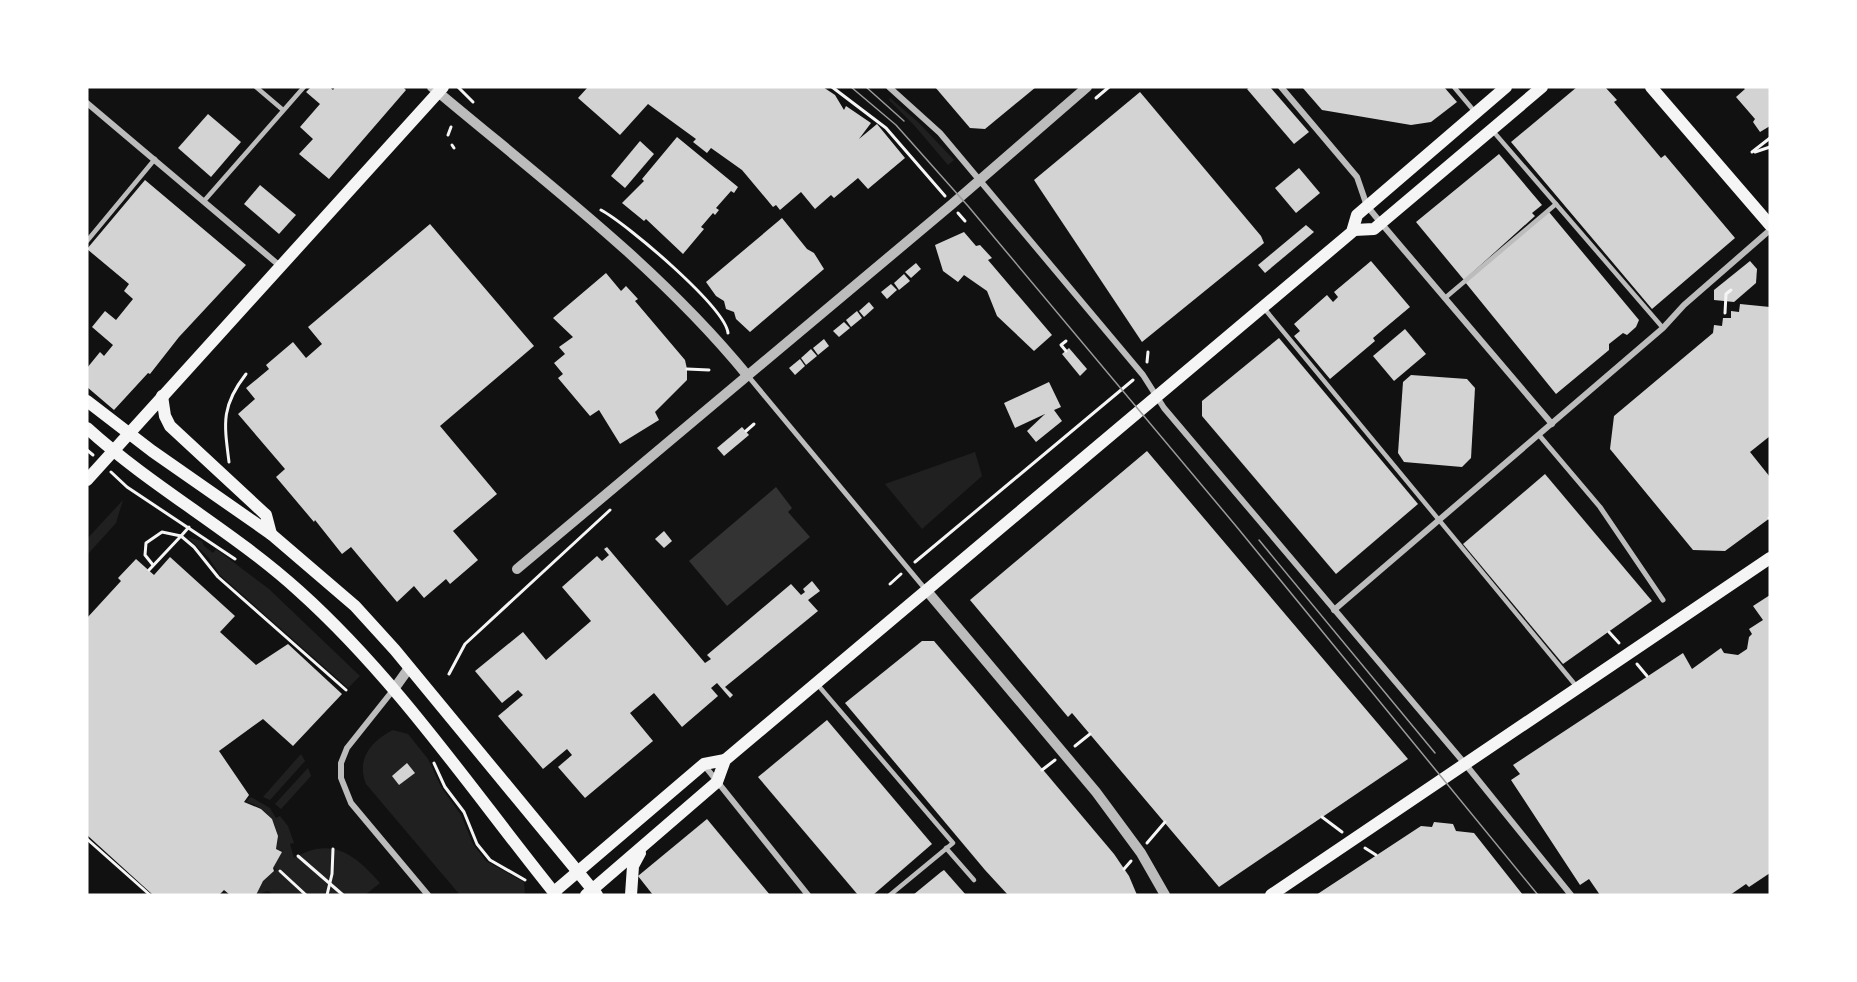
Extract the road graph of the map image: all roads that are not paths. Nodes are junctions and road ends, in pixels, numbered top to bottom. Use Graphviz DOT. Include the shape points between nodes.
graph roads {
  1 [pos="256,87"];
  2 [pos="304,87"];
  3 [pos="889,87"];
  4 [pos="1087,87"];
  5 [pos="1281,87"];
  6 [pos="1454,87"];
  7 [pos="1506,87"];
  8 [pos="1542,87"];
  9 [pos="1651,87"];
  10 [pos="438,89"];
  11 [pos="87,103"];
  12 [pos="283,110"];
  13 [pos="1476,113"];
  14 [pos="1492,130"];
  15 [pos="155,159"];
  16 [pos="980,179"];
  17 [pos="204,201"];
  18 [pos="1556,204"];
  19 [pos="1374,214"];
  20 [pos="1770,225"];
  21 [pos="1353,230"];
  22 [pos="1770,230"];
  23 [pos="87,241"];
  24 [pos="281,266"];
  25 [pos="1445,298"];
  26 [pos="1263,307"];
  27 [pos="1663,328"];
  28 [pos="747,375"];
  29 [pos="162,396"];
  30 [pos="1156,397"];
  31 [pos="87,401"];
  32 [pos="1552,424"];
  33 [pos="87,428"];
  34 [pos="128,434"];
  35 [pos="1539,435"];
  36 [pos="113,451"];
  37 [pos="87,480"];
  38 [pos="1440,520"];
  39 [pos="271,534"];
  40 [pos="1770,558"];
  41 [pos="517,569"];
  42 [pos="927,591"];
  43 [pos="1663,600"];
  44 [pos="1334,610"];
  45 [pos="409,668"];
  46 [pos="817,683"];
  47 [pos="394,689"];
  48 [pos="1579,689"];
  49 [pos="725,760"];
  50 [pos="704,764"];
  51 [pos="1466,765"];
  52 [pos="717,782"];
  53 [pos="643,847"];
  54 [pos="946,848"];
  55 [pos="577,872"];
  56 [pos="974,880"];
  57 [pos="592,893"];
  58 [pos="553,894"];
  59 [pos="428,895"];
  60 [pos="631,895"];
  61 [pos="808,895"];
  62 [pos="890,895"];
  63 [pos="1165,895"];
  64 [pos="1271,895"];
  65 [pos="1571,895"];
  1 -- 12 [label="lane"];
  2 -- 12 [label="lane"];
  3 -- 16 [label="street" via="940,133"];
  4 -- 16 [label="street"];
  5 -- 19 [label="street" via="1357,177"];
  6 -- 13 [label="lane"];
  7 -- 13 [label="main road"];
  8 -- 14 [label="main road"];
  9 -- 20 [label="main road"];
  10 -- 24 [label="main road"];
  10 -- 28 [label="street" via="670,292"];
  11 -- 15 [label="street"];
  12 -- 17 [label="lane"];
  13 -- 19 [label="main road"];
  14 -- 18 [label="lane"];
  14 -- 19 [label="main road"];
  15 -- 17 [label="street"];
  15 -- 23 [label="lane"];
  16 -- 28 [label="street"];
  16 -- 30 [label="street"];
  17 -- 24 [label="street"];
  18 -- 25 [label="lane"];
  18 -- 27 [label="lane"];
  19 -- 21 [label="main road" via="1357,215"];
  19 -- 21 [label="main road" via="1374,229"];
  19 -- 25 [label="street"];
  21 -- 26 [label="main road"];
  22 -- 27 [label="street"];
  24 -- 29 [label="main road"];
  25 -- 32 [label="street"];
  26 -- 30 [label="main road"];
  26 -- 38 [label="lane"];
  27 -- 32 [label="street"];
  28 -- 41 [label="street"];
  28 -- 42 [label="street"];
  29 -- 34 [label="main road"];
  29 -- 39 [label="main road" via="170,426 266,515"];
  30 -- 42 [label="main road"];
  30 -- 44 [label="street"];
  31 -- 34 [label="main road"];
  32 -- 35 [label="street"];
  33 -- 36 [label="main road"];
  34 -- 36 [label="main road"];
  34 -- 39 [label="main road"];
  35 -- 38 [label="street"];
  35 -- 43 [label="street" via="1600,507"];
  36 -- 37 [label="main road"];
  36 -- 47 [label="main road" via="298,590 347,636"];
  38 -- 44 [label="street"];
  38 -- 48 [label="lane"];
  39 -- 45 [label="main road" via="354,606"];
  40 -- 48 [label="main road"];
  42 -- 46 [label="main road"];
  42 -- 63 [label="street" via="1096,792 1142,853"];
  44 -- 51 [label="street"];
  45 -- 47 [label="street"];
  45 -- 55 [label="main road"];
  46 -- 49 [label="main road"];
  46 -- 54 [label="lane" via="953,843"];
  47 -- 58 [label="main road"];
  47 -- 59 [label="street" via="343,755 341,778 351,803"];
  48 -- 51 [label="main road"];
  49 -- 50 [label="main road"];
  49 -- 52 [label="main road"];
  50 -- 52 [label="street"];
  50 -- 55 [label="main road"];
  51 -- 64 [label="main road"];
  51 -- 65 [label="street"];
  52 -- 53 [label="main road"];
  52 -- 61 [label="street"];
  53 -- 57 [label="main road"];
  53 -- 60 [label="main road" via="633,866"];
  54 -- 56 [label="lane"];
  54 -- 62 [label="lane"];
  55 -- 57 [label="main road"];
  55 -- 58 [label="main road"];
}
